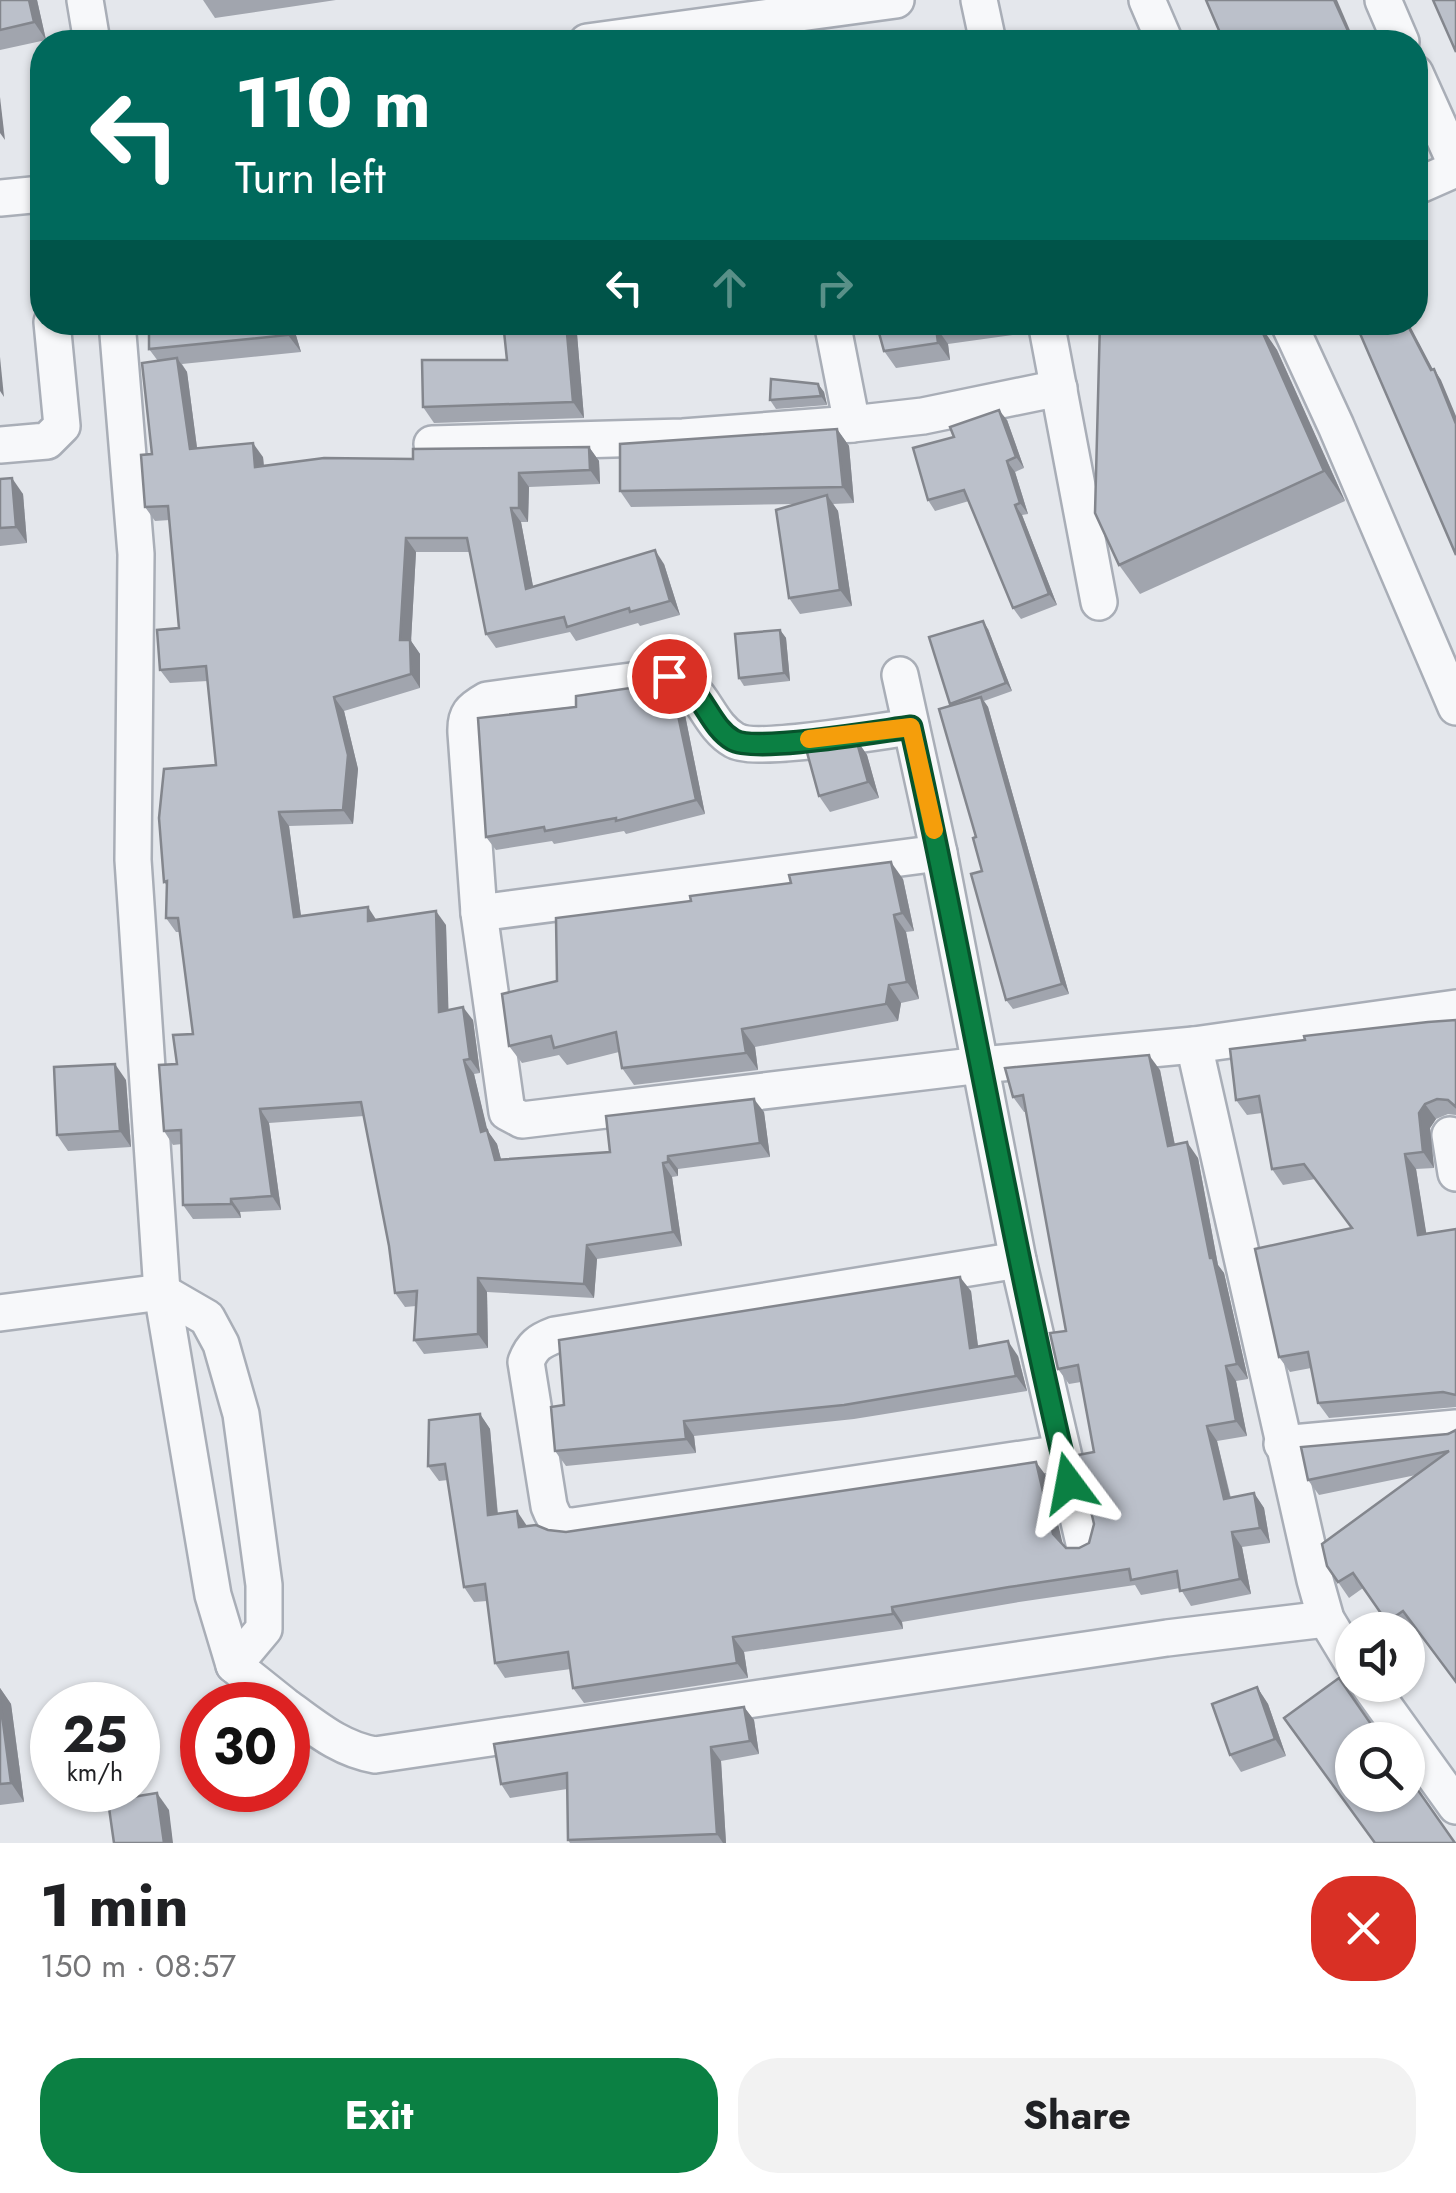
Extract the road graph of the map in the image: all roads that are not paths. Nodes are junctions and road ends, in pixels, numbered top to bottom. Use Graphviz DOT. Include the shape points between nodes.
graph roads {
  1 [pos="85,0"];
  2 [pos="896,0"];
  3 [pos="979,0"];
  4 [pos="1147,0"];
  5 [pos="1383,0"];
  6 [pos="90,30"];
  7 [pos="675,30"];
  8 [pos="985,30"];
  9 [pos="1161,30"];
  10 [pos="1396,30"];
  11 [pos="1428,102"];
  12 [pos="1456,166"];
  13 [pos="1428,180"];
  14 [pos="0,198"];
  15 [pos="30,202"];
  16 [pos="53,335"];
  17 [pos="118,335"];
  18 [pos="835,335"];
  19 [pos="1049,335"];
  20 [pos="1294,335"];
  21 [pos="1059,388"];
  22 [pos="852,424"];
  23 [pos="432,444"];
  24 [pos="0,445"];
  25 [pos="1099,602"];
  26 [pos="900,675"];
  27 [pos="1456,707"];
  28 [pos="911,727"];
  29 [pos="939,853"];
  30 [pos="479,913"];
  31 [pos="1456,1008"];
  32 [pos="1194,1045"];
  33 [pos="981,1065"];
  34 [pos="1450,1135"];
  35 [pos="1456,1173"];
  36 [pos="1018,1260"];
  37 [pos="162,1292"];
  38 [pos="0,1313"];
  39 [pos="1456,1428"];
  40 [pos="1282,1444"];
  41 [pos="1062,1453"];
  42 [pos="1084,1544"];
  43 [pos="1326,1619"];
  44 [pos="1335,1634"];
  45 [pos="234,1665"];
  46 [pos="256,1682"];
  47 [pos="1381,1702"];
  48 [pos="310,1723"];
  49 [pos="1456,1806"];
  1 -- 6 [label="street"];
  2 -- 7 [label="street"];
  3 -- 8 [label="street"];
  4 -- 9 [label="street"];
  5 -- 10 [label="street"];
  11 -- 12 [label="street"];
  12 -- 13 [label="street"];
  14 -- 15 [label="street"];
  16 -- 24 [label="street" via="62,426 47,442"];
  17 -- 37 [label="street" via="136,554 133,860"];
  18 -- 22 [label="street"];
  19 -- 21 [label="street"];
  20 -- 27 [label="street"];
  21 -- 22 [label="street"];
  21 -- 25 [label="street"];
  22 -- 23 [label="street"];
  26 -- 28 [label="street"];
  28 -- 29 [label="street"];
  28 -- 30 [label="street" via="750,745 725,733 688,683 669,676 486,700 465,718"];
  29 -- 30 [label="street"];
  29 -- 33 [label="street"];
  30 -- 33 [label="street" via="505,1105 522,1120"];
  31 -- 32 [label="street"];
  32 -- 33 [label="street"];
  32 -- 40 [label="street"];
  33 -- 36 [label="street"];
  34 -- 35 [label="street"];
  36 -- 41 [label="street"];
  36 -- 41 [label="street" via="540,1340 526,1362 549,1506 554,1519 573,1526"];
  37 -- 38 [label="street"];
  37 -- 45 [label="street" via="206,1564"];
  37 -- 45 [label="street" via="207,1318 241,1414 264,1628"];
  39 -- 40 [label="street"];
  40 -- 43 [label="street"];
  41 -- 42 [label="street"];
  43 -- 44 [label="street"];
  43 -- 48 [label="street" via="375,1755 355,1752"];
  45 -- 46 [label="street"];
  47 -- 49 [label="street"];
}
